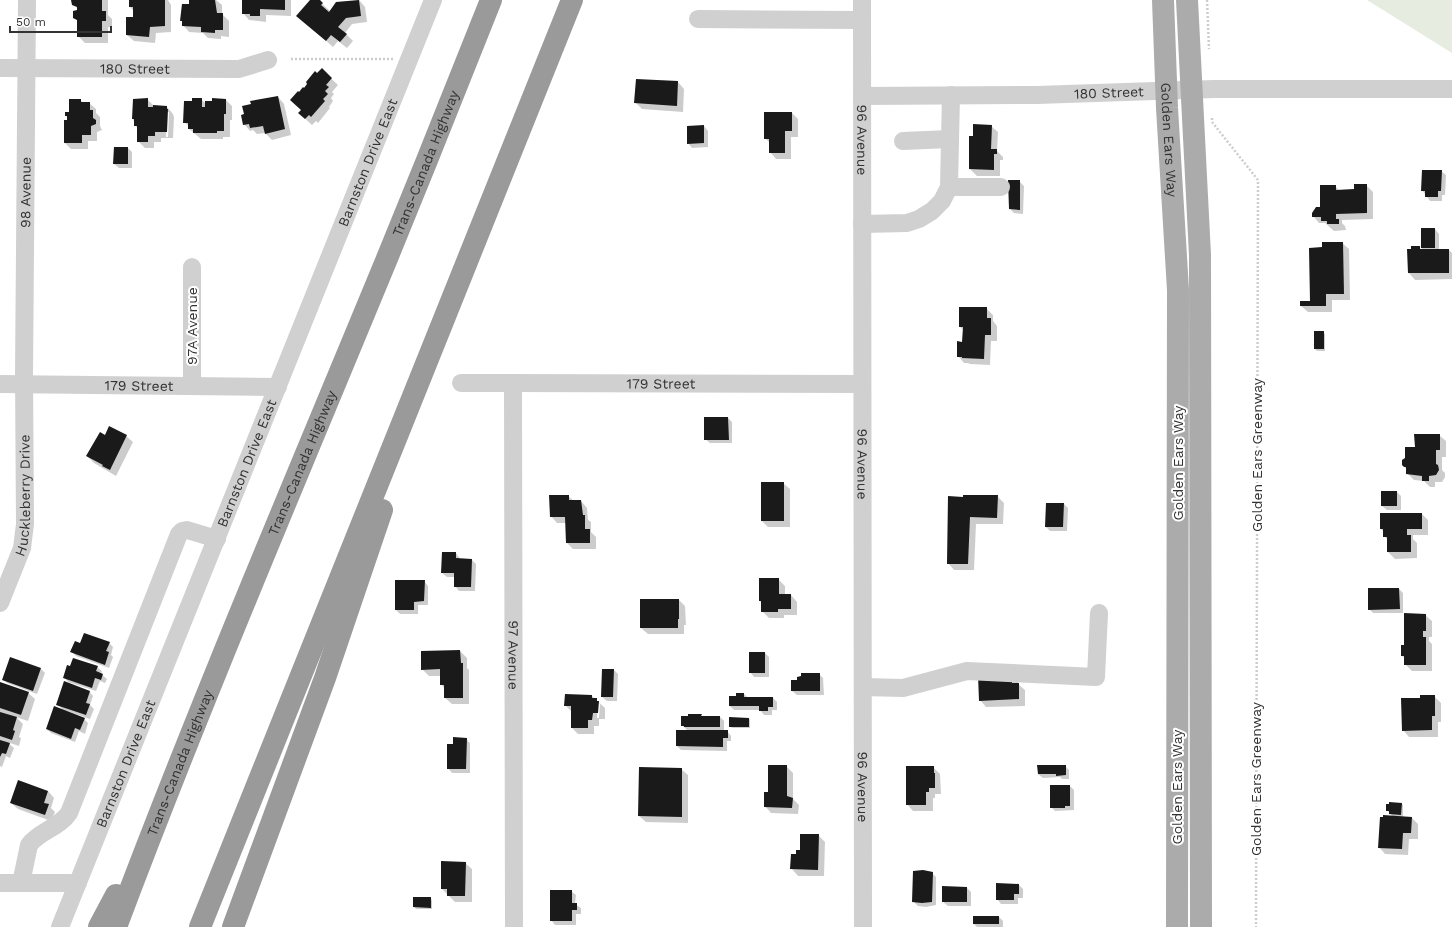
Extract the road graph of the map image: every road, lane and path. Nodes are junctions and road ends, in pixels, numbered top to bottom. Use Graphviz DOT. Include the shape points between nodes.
graph roads {
  1 [pos="27,0"];
  2 [pos="433,0"];
  3 [pos="491,0"];
  4 [pos="572,0"];
  5 [pos="862,0"];
  6 [pos="1163,0"];
  7 [pos="1187,0"];
  8 [pos="1207,0"];
  9 [pos="698,19"];
  10 [pos="862,20"];
  11 [pos="1209,50"];
  12 [pos="291,59"];
  13 [pos="396,59"];
  14 [pos="268,60"];
  15 [pos="0,68"];
  16 [pos="26,68"];
  17 [pos="1200,90"];
  18 [pos="1452,90"];
  19 [pos="1167,91"];
  20 [pos="951,95"];
  21 [pos="862,96"];
  22 [pos="903,140"];
  23 [pos="950,140"];
  24 [pos="949,187"];
  25 [pos="1001,187"];
  26 [pos="862,224"];
  27 [pos="192,267"];
  28 [pos="462,276"];
  29 [pos="461,383"];
  30 [pos="513,383"];
  31 [pos="0,384"];
  32 [pos="24,384"];
  33 [pos="862,384"];
  34 [pos="192,385"];
  35 [pos="278,387"];
  36 [pos="217,539"];
  37 [pos="0,603"];
  38 [pos="1099,613"];
  39 [pos="863,687"];
  40 [pos="157,820"];
  41 [pos="78,882"];
  42 [pos="0,883"];
  43 [pos="21,883"];
  44 [pos="60,927"];
  45 [pos="99,927"];
  46 [pos="116,927"];
  47 [pos="200,927"];
  48 [pos="232,927"];
  49 [pos="514,927"];
  50 [pos="863,927"];
  51 [pos="1177,927"];
  52 [pos="1201,927"];
  53 [pos="1256,927"];
  1 -- 16 [label="street, 98 Avenue"];
  2 -- 35 [label="street, Barnston Drive East"];
  3 -- 40 [label="highway, Trans-Canada Highway"];
  4 -- 28 [label="highway"];
  5 -- 10 [label="street, 96 Avenue"];
  6 -- 19 [label="main road, Golden Ears Way"];
  7 -- 17 [label="main road, Golden Ears Way"];
  8 -- 11 [label="path"];
  9 -- 10 [label="street"];
  10 -- 21 [label="street, 96 Avenue"];
  12 -- 13 [label="path"];
  14 -- 16 [label="street, 180 Street" via="239,69"];
  15 -- 16 [label="street, 180 Street"];
  16 -- 32 [label="street, 98 Avenue"];
  17 -- 18 [label="street, 180 Street"];
  17 -- 19 [label="street, 180 Street"];
  17 -- 52 [label="main road, Golden Ears Way"];
  17 -- 53 [label="path, Golden Ears Greenway" via="1212,122 1258,180"];
  19 -- 20 [label="street, 180 Street"];
  19 -- 51 [label="main road, Golden Ears Way" via="1178,290"];
  20 -- 21 [label="street, 180 Street"];
  20 -- 23 [label="street"];
  21 -- 26 [label="street, 96 Avenue"];
  22 -- 23 [label="street"];
  23 -- 24 [label="street"];
  24 -- 25 [label="street"];
  24 -- 26 [label="street" via="942,201 919,219 907,223"];
  26 -- 33 [label="street, 96 Avenue"];
  27 -- 34 [label="street, 97A Avenue"];
  28 -- 47 [label="highway"];
  28 -- 48 [label="highway" via="325,678"];
  29 -- 30 [label="street, 179 Street"];
  30 -- 33 [label="street, 179 Street"];
  30 -- 49 [label="street, 97 Avenue"];
  31 -- 32 [label="street, 179 Street"];
  32 -- 34 [label="street, 179 Street"];
  32 -- 37 [label="street, Huckleberry Drive" via="24,538"];
  33 -- 39 [label="street, 96 Avenue"];
  34 -- 35 [label="street, 179 Street"];
  35 -- 36 [label="street, Barnston Drive East"];
  36 -- 41 [label="street, Barnston Drive East"];
  36 -- 43 [label="street" via="187,530 179,534 66,818 32,840"];
  38 -- 39 [label="street" via="1096,677 967,671 903,688"];
  39 -- 50 [label="street, 96 Avenue"];
  40 -- 45 [label="highway"];
  40 -- 46 [label="highway, Trans-Canada Highway"];
  41 -- 43 [label="street"];
  41 -- 44 [label="street, Barnston Drive East"];
  42 -- 43 [label="street"];
}
